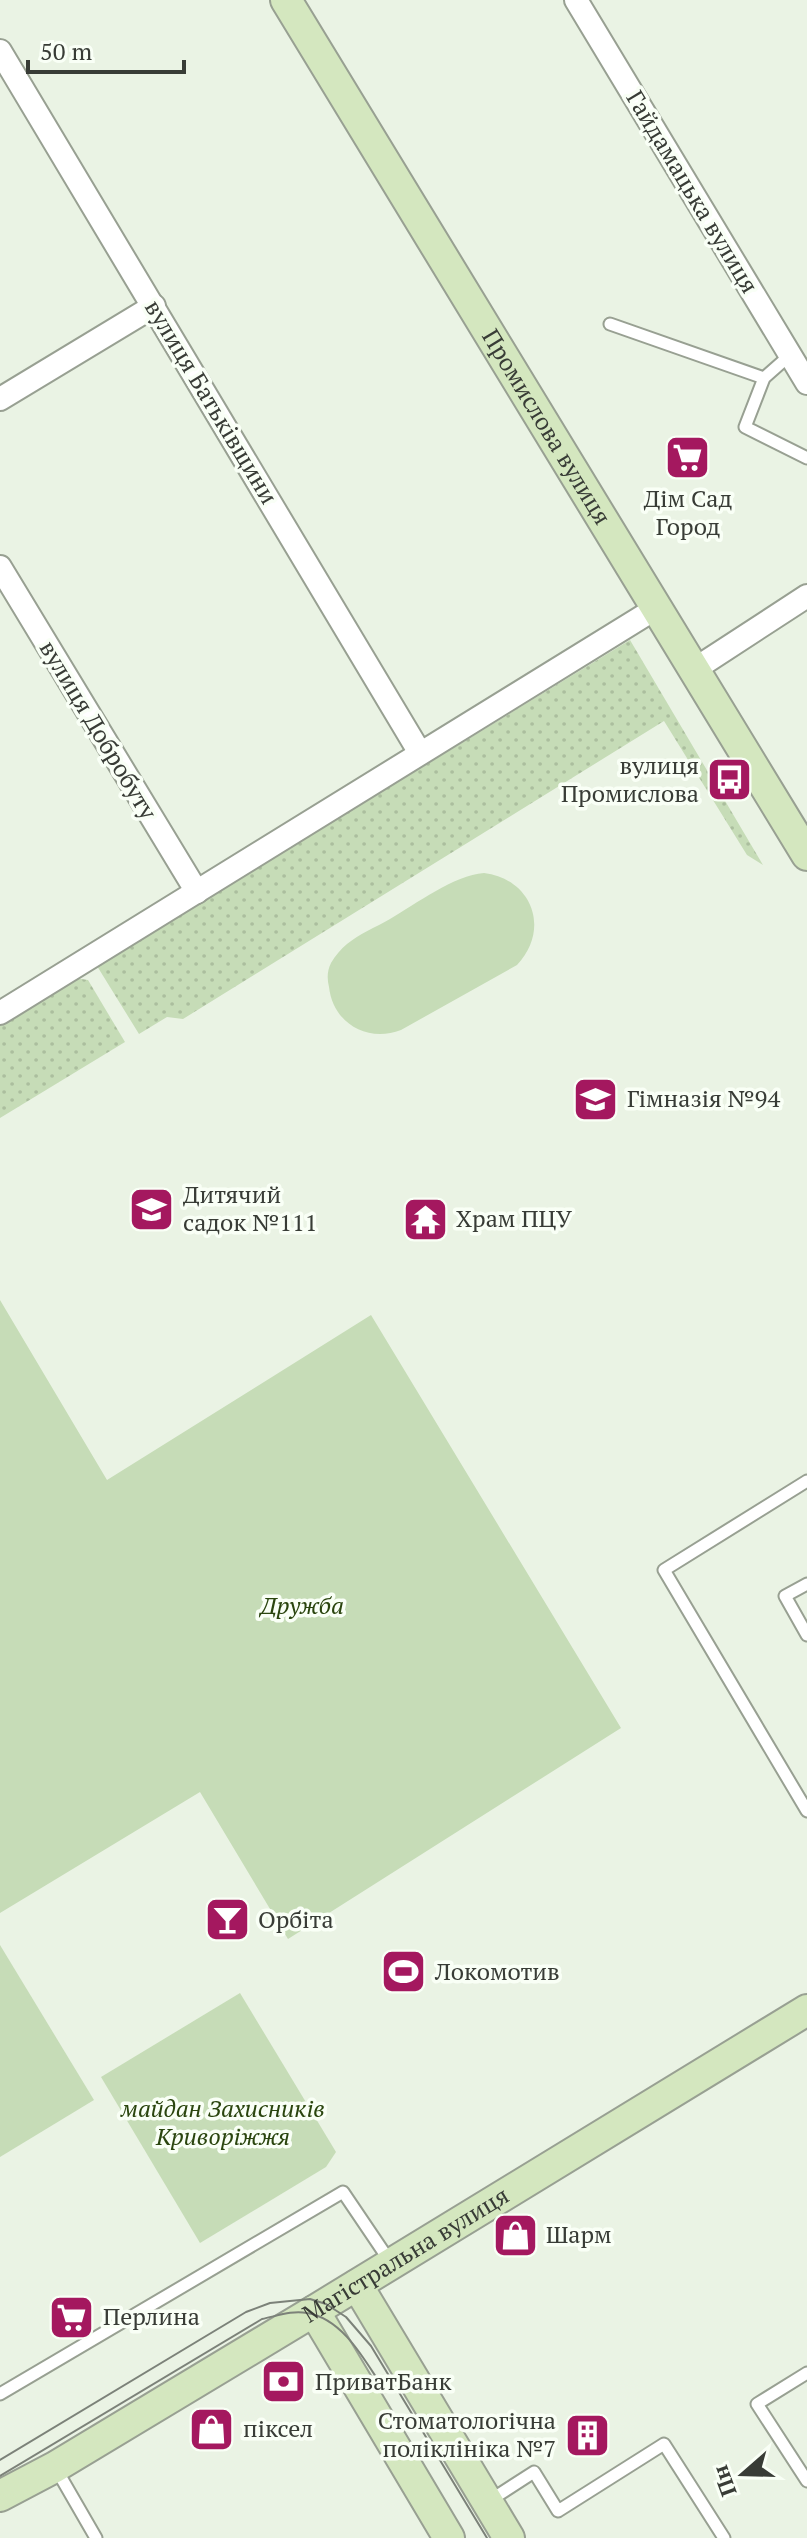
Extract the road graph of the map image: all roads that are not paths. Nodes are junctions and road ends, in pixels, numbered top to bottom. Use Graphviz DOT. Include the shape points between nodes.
graph roads {
  1 [pos="286,0"];
  2 [pos="576,0"];
  3 [pos="0,51"];
  4 [pos="154,306"];
  5 [pos="610,324"];
  6 [pos="790,355"];
  7 [pos="764,378"];
  8 [pos="807,383"];
  9 [pos="0,399"];
  10 [pos="807,458"];
  11 [pos="0,567"];
  12 [pos="807,596"];
  13 [pos="658,607"];
  14 [pos="695,669"];
  15 [pos="420,753"];
  16 [pos="807,855"];
  17 [pos="197,892"];
  18 [pos="0,1013"];
  19 [pos="807,1481"];
  20 [pos="807,1584"];
  21 [pos="807,1635"];
  22 [pos="807,1811"];
  23 [pos="807,2010"];
  24 [pos="391,2264"];
  25 [pos="357,2285"];
  26 [pos="314,2311"];
  27 [pos="807,2373"];
  28 [pos="0,2394"];
  29 [pos="55,2467"];
  30 [pos="807,2481"];
  31 [pos="0,2496"];
  32 [pos="488,2502"];
  33 [pos="96,2538"];
  34 [pos="449,2538"];
  35 [pos="509,2538"];
  36 [pos="724,2538"];
  1 -- 13 [label="street, Промислова вулиця"];
  2 -- 6 [label="street, Гайдамацька вулиця"];
  3 -- 4 [label="street, вулиця Батьківщини"];
  4 -- 9 [label="street"];
  4 -- 15 [label="street, вулиця Батьківщини"];
  5 -- 7 [label="lane"];
  6 -- 7 [label="lane"];
  6 -- 8 [label="street, Гайдамацька вулиця"];
  7 -- 10 [label="lane" via="745,427"];
  11 -- 17 [label="street, вулиця Добробуту"];
  12 -- 14 [label="street"];
  13 -- 14 [label="street, Промислова вулиця"];
  13 -- 15 [label="street"];
  14 -- 16 [label="street, Промислова вулиця"];
  15 -- 17 [label="street"];
  17 -- 18 [label="street"];
  19 -- 22 [label="lane" via="664,1570"];
  20 -- 21 [label="lane" via="785,1596"];
  23 -- 24 [label="street, Магістральна вулиця"];
  24 -- 25 [label="street, Магістральна вулиця"];
  24 -- 28 [label="lane" via="343,2192"];
  25 -- 26 [label="street, Магістральна вулиця"];
  25 -- 32 [label="street"];
  26 -- 29 [label="street, Магістральна вулиця"];
  26 -- 34 [label="street"];
  27 -- 30 [label="lane" via="757,2404"];
  29 -- 31 [label="street, Магістральна вулиця"];
  29 -- 33 [label="lane"];
  32 -- 35 [label="street"];
  32 -- 36 [label="lane" via="534,2472 558,2511 664,2444"];
}
